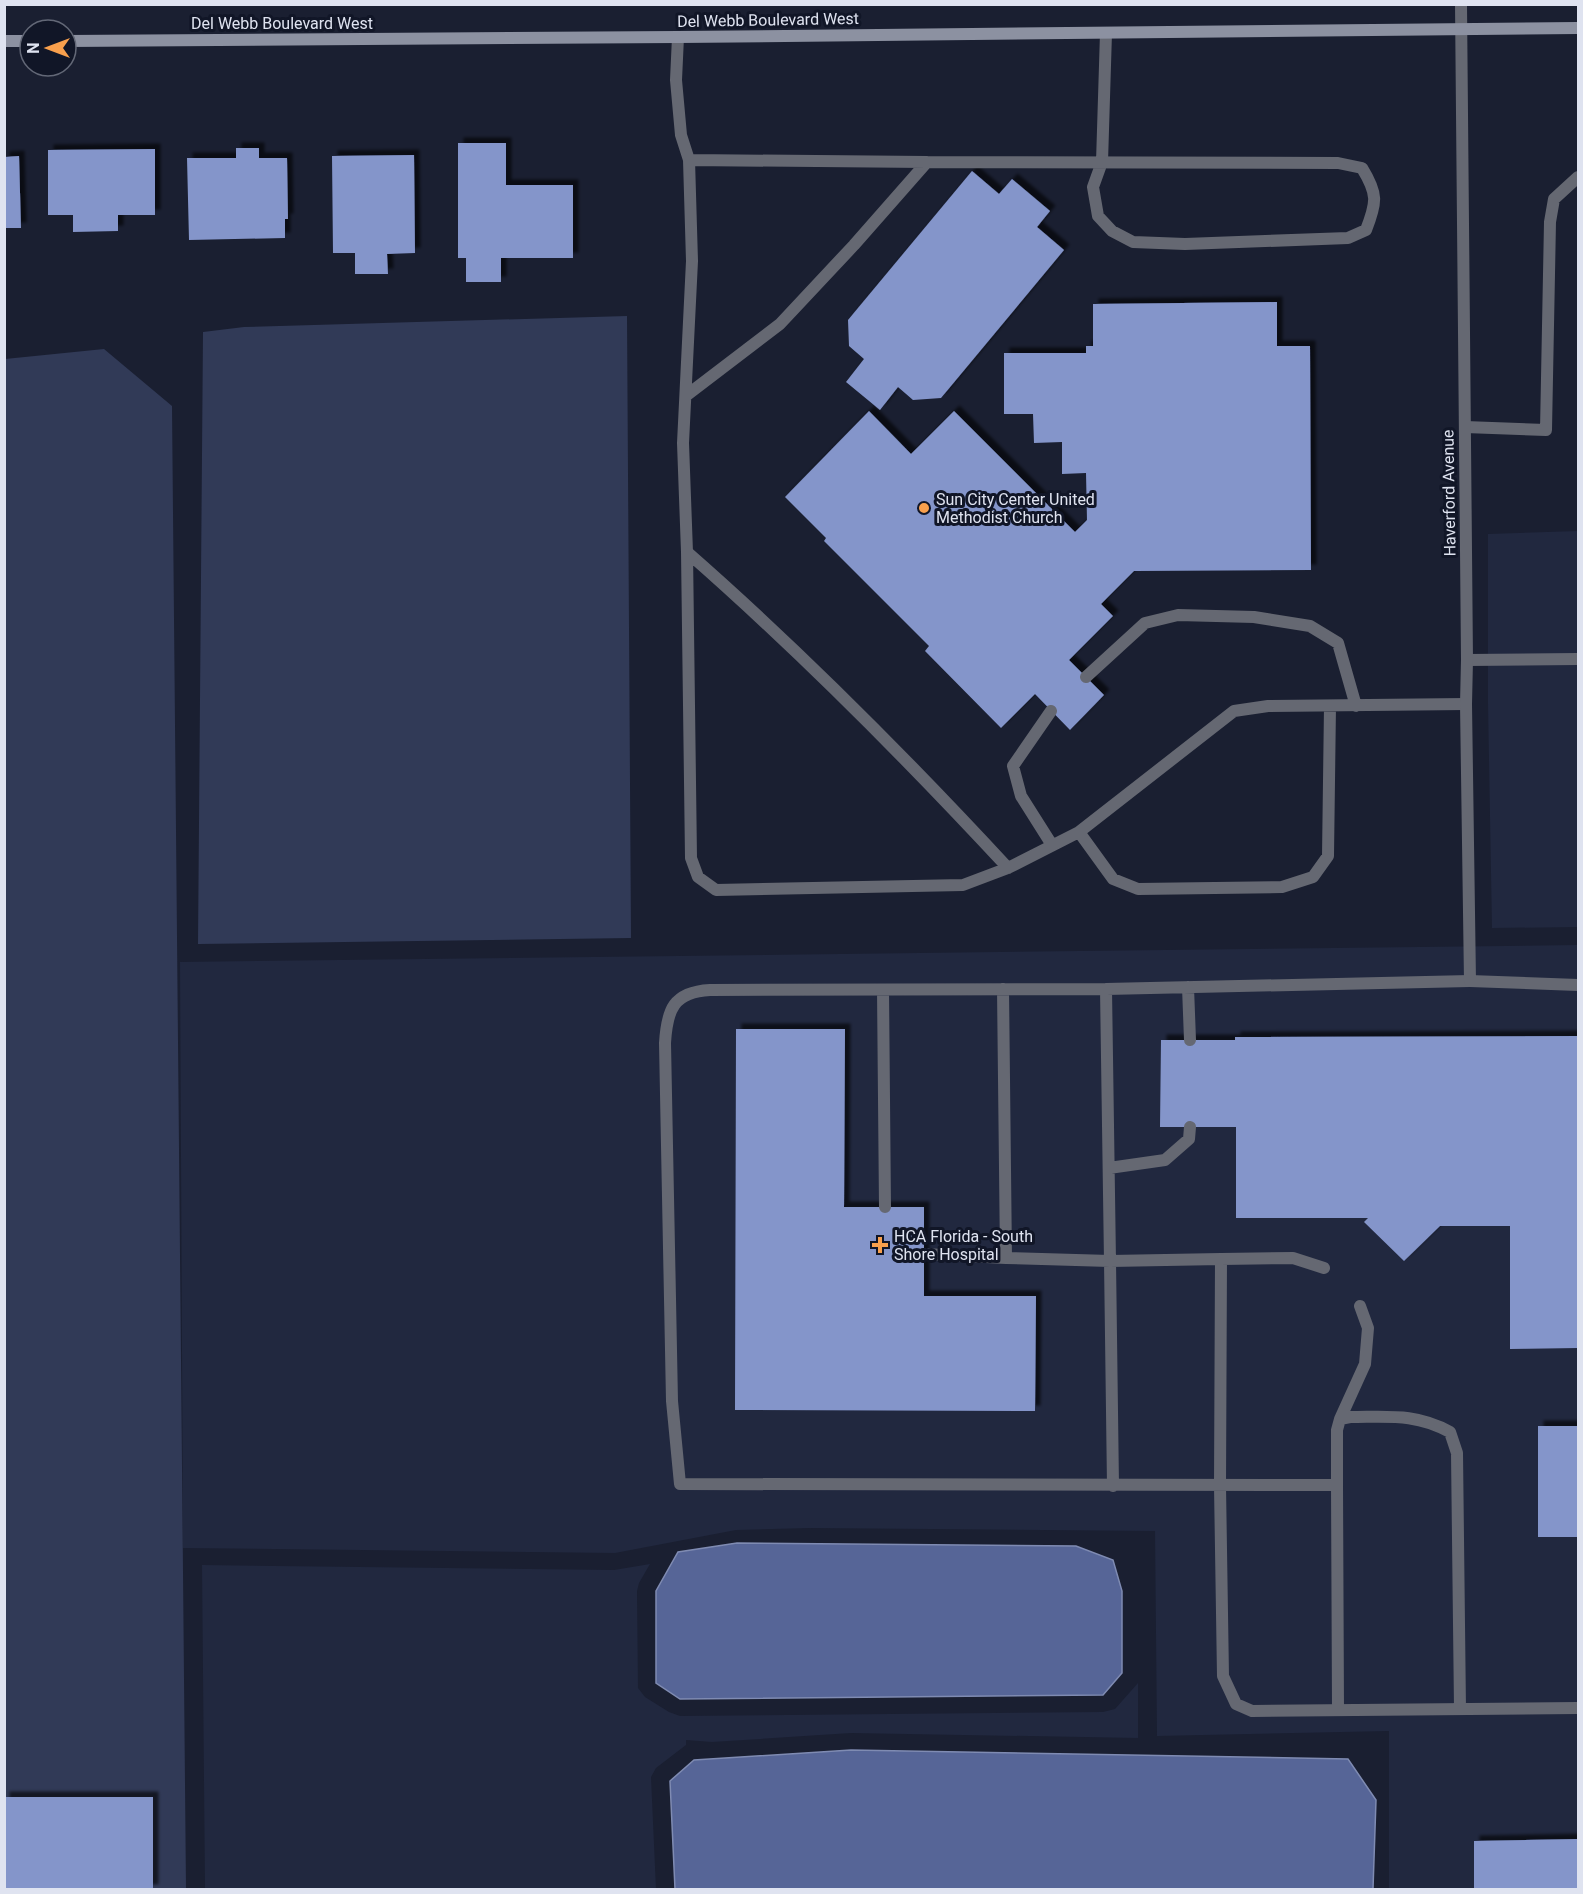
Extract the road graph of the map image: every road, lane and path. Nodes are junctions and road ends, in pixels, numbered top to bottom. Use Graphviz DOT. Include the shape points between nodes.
graph roads {
  1 [pos="1461,4"];
  2 [pos="1578,28"];
  3 [pos="1461,30"];
  4 [pos="1106,33"];
  5 [pos="678,37"];
  6 [pos="78,41"];
  7 [pos="688,160"];
  8 [pos="927,162"];
  9 [pos="1102,162"];
  10 [pos="1578,177"];
  11 [pos="687,395"];
  12 [pos="1465,427"];
  13 [pos="687,552"];
  14 [pos="1578,658"];
  15 [pos="1467,660"];
  16 [pos="1086,677"];
  17 [pos="1466,704"];
  18 [pos="1330,706"];
  19 [pos="1356,706"];
  20 [pos="1052,711"];
  21 [pos="1078,832"];
  22 [pos="1052,845"];
  23 [pos="1008,868"];
  24 [pos="1470,981"];
  25 [pos="1578,985"];
  26 [pos="1188,987"];
  27 [pos="1003,989"];
  28 [pos="1106,989"];
  29 [pos="883,990"];
  30 [pos="1190,1040"];
  31 [pos="1190,1127"];
  32 [pos="1109,1168"];
  33 [pos="885,1207"];
  34 [pos="924,1254"];
  35 [pos="1006,1258"];
  36 [pos="1221,1259"];
  37 [pos="1110,1261"];
  38 [pos="1324,1268"];
  39 [pos="1360,1306"];
  40 [pos="1340,1419"];
  41 [pos="1336,1485"];
  42 [pos="1113,1486"];
  43 [pos="1220,1486"];
  44 [pos="1578,1708"];
  45 [pos="1460,1709"];
  46 [pos="1338,1710"];
  1 -- 3 [label="street, Haverford Avenue"];
  2 -- 3 [label="street, Del Webb Boulevard West"];
  3 -- 4 [label="street, Del Webb Boulevard West"];
  3 -- 12 [label="street, Haverford Avenue"];
  4 -- 5 [label="street, Del Webb Boulevard West"];
  4 -- 9 [label="street"];
  5 -- 6 [label="street, Del Webb Boulevard West"];
  5 -- 7 [label="street" via="676,80 681,135"];
  7 -- 8 [label="street"];
  7 -- 11 [label="street" via="692,261"];
  8 -- 9 [label="street"];
  8 -- 11 [label="street" via="780,324"];
  9 -- 9 [label="street" via="1093,187 1098,216 1112,231 1132,242 1348,238 1366,230 1373,212 1374,187 1362,168 1338,163"];
  10 -- 12 [label="street" via="1554,200 1550,222 1546,430"];
  11 -- 13 [label="street" via="683,443"];
  12 -- 15 [label="street, Haverford Avenue"];
  13 -- 23 [label="street" via="757,613 925,779"];
  13 -- 23 [label="street" via="691,858 698,878 716,890 963,885"];
  14 -- 15 [label="street"];
  15 -- 17 [label="street, Haverford Avenue"];
  16 -- 19 [label="street" via="1145,623 1178,615 1254,617 1310,626 1338,643"];
  17 -- 19 [label="street"];
  17 -- 24 [label="street, Haverford Avenue"];
  18 -- 19 [label="street"];
  18 -- 21 [label="street" via="1268,706 1234,711"];
  18 -- 21 [label="street" via="1328,856 1313,877 1282,887 1138,889 1113,879"];
  20 -- 22 [label="street" via="1013,766 1021,796"];
  21 -- 22 [label="street"];
  22 -- 23 [label="street"];
  24 -- 25 [label="street"];
  24 -- 26 [label="street"];
  26 -- 28 [label="street"];
  26 -- 30 [label="street"];
  27 -- 28 [label="street"];
  27 -- 29 [label="street"];
  27 -- 35 [label="street"];
  28 -- 32 [label="street"];
  29 -- 33 [label="street"];
  29 -- 42 [label="street" via="695,991 678,1000 667,1017 672,1401 680,1484"];
  31 -- 32 [label="street" via="1189,1139 1165,1160"];
  32 -- 37 [label="street"];
  34 -- 35 [label="street"];
  35 -- 37 [label="street"];
  36 -- 37 [label="street"];
  36 -- 38 [label="street" via="1293,1258"];
  36 -- 43 [label="street"];
  37 -- 42 [label="street"];
  39 -- 40 [label="street" via="1368,1328 1365,1364"];
  40 -- 41 [label="street"];
  40 -- 45 [label="street" via="1410,1417 1450,1432 1457,1453"];
  41 -- 43 [label="street"];
  41 -- 46 [label="street"];
  42 -- 43 [label="street"];
  43 -- 46 [label="street" via="1223,1676 1236,1704 1252,1711"];
  44 -- 45 [label="street"];
  45 -- 46 [label="street"];
}
